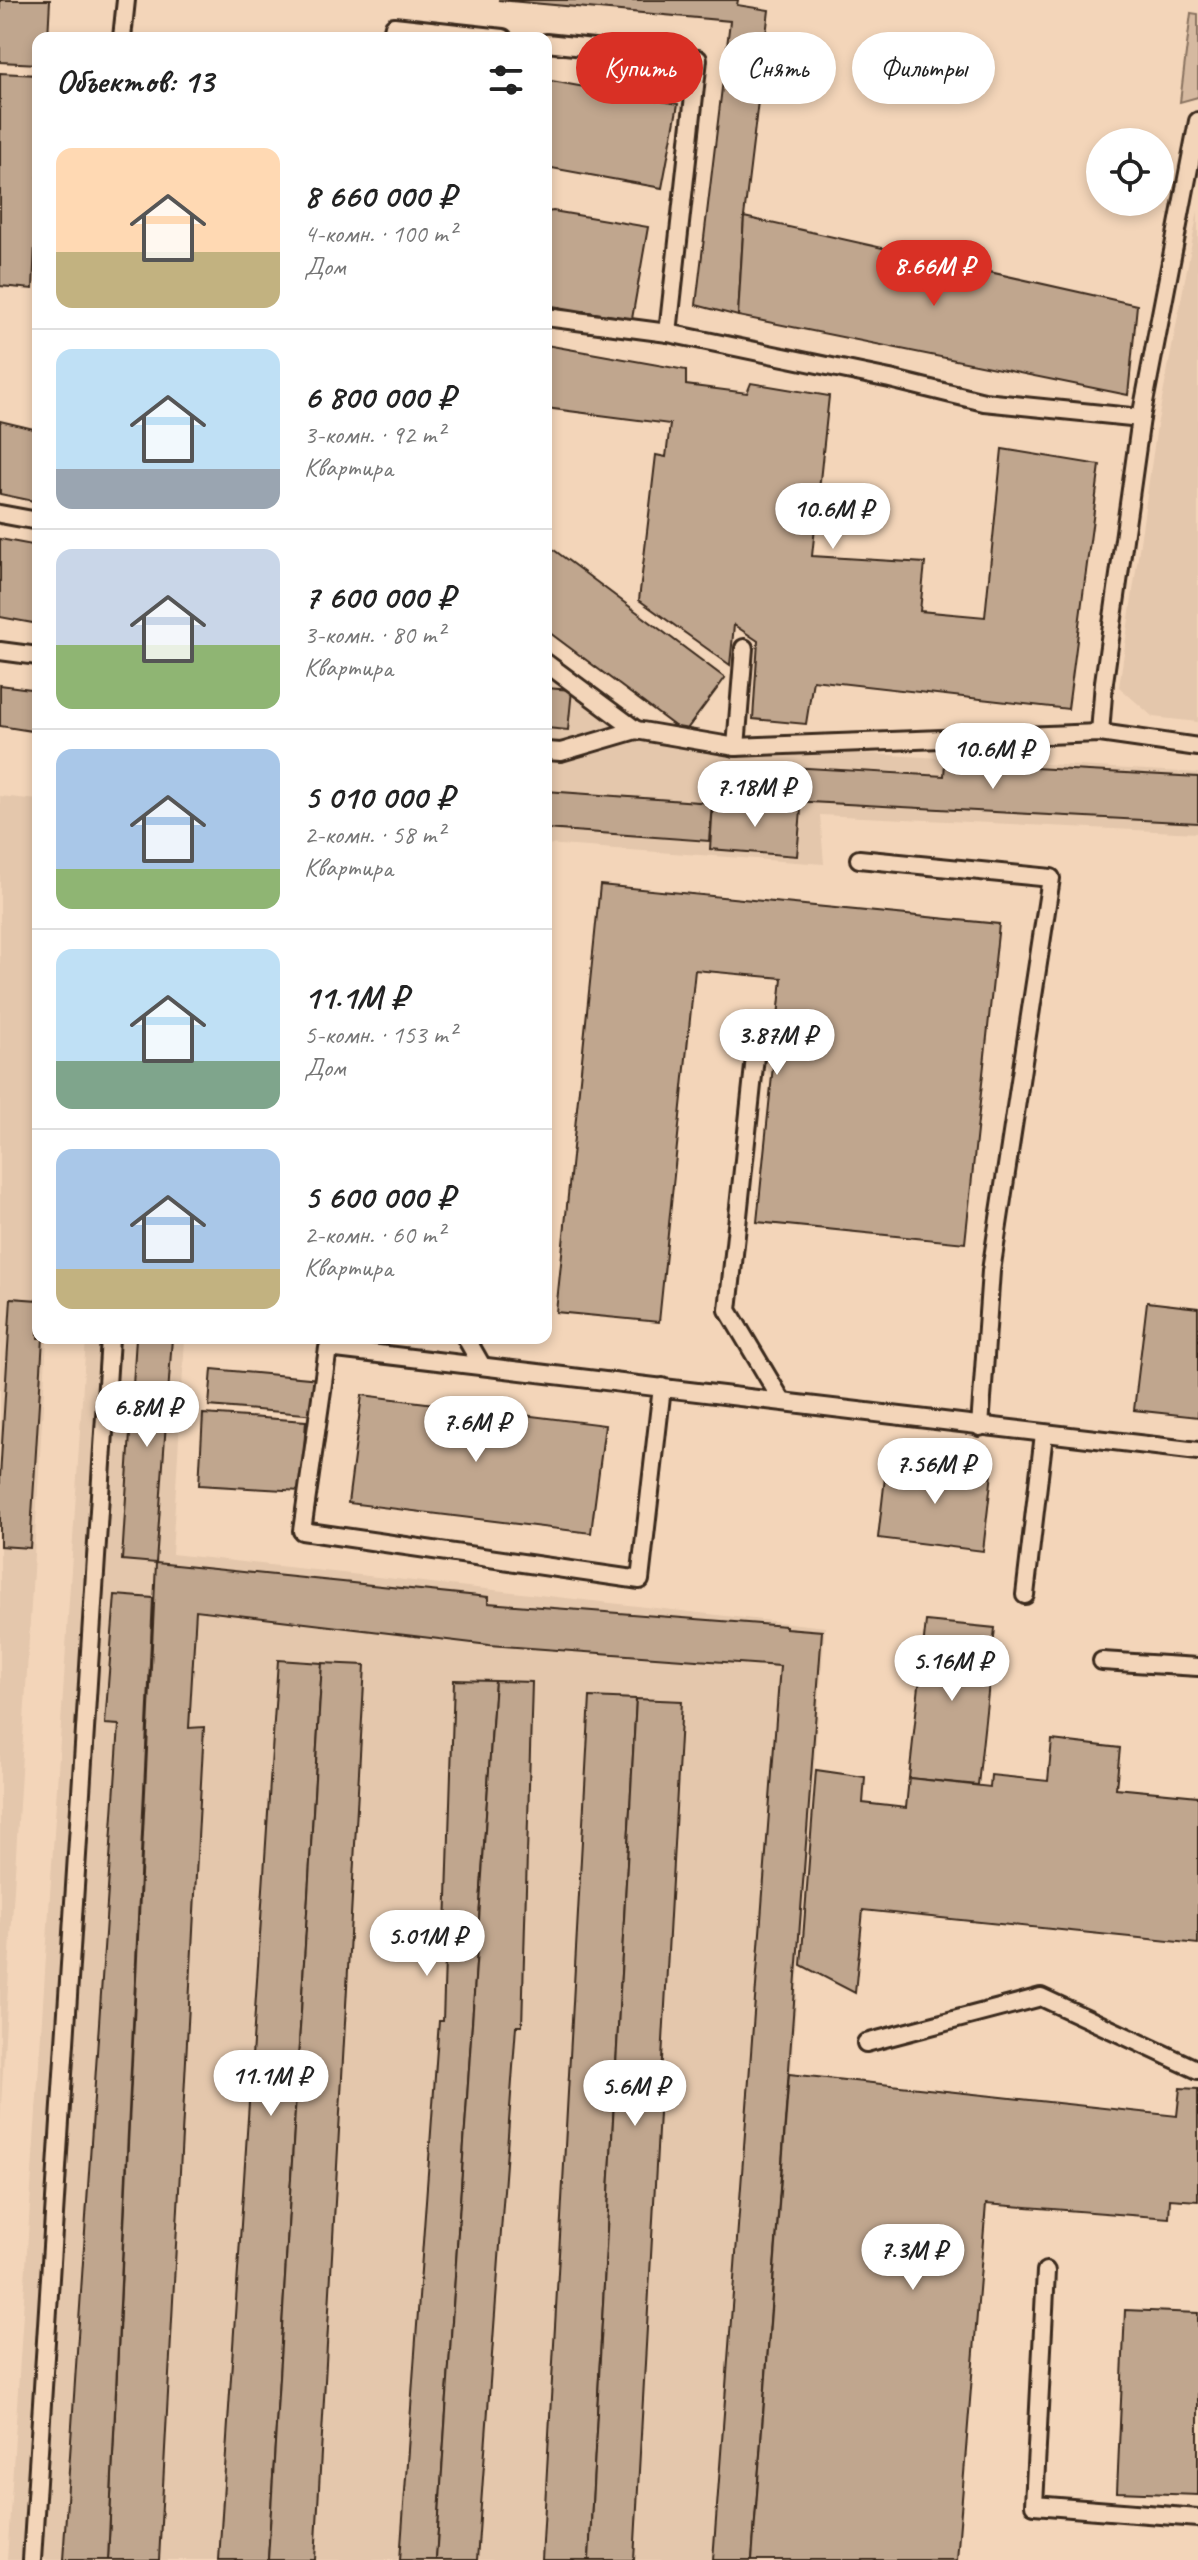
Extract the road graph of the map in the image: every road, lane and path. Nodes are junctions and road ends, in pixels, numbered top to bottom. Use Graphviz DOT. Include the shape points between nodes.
graph roads {
  1 [pos="126,0"];
  2 [pos="123,32"];
  3 [pos="392,32"];
  4 [pos="448,32"];
  5 [pos="552,44"];
  6 [pos="1198,121"];
  7 [pos="552,318"];
  8 [pos="668,333"];
  9 [pos="1141,418"];
  10 [pos="0,514"];
  11 [pos="32,520"];
  12 [pos="744,648"];
  13 [pos="0,651"];
  14 [pos="32,655"];
  15 [pos="552,667"];
  16 [pos="636,730"];
  17 [pos="1100,733"];
  18 [pos="736,747"];
  19 [pos="1198,747"];
  20 [pos="552,751"];
  21 [pos="859,859"];
  22 [pos="757,1038"];
  23 [pos="110,1344"];
  24 [pos="469,1344"];
  25 [pos="482,1366"];
  26 [pos="662,1387"];
  27 [pos="782,1401"];
  28 [pos="980,1427"];
  29 [pos="1044,1434"];
  30 [pos="1198,1451"];
  31 [pos="1025,1595"];
  32 [pos="1102,1661"];
  33 [pos="1198,1667"];
  34 [pos="866,2043"];
  35 [pos="1198,2070"];
  36 [pos="1046,2271"];
  37 [pos="1198,2518"];
  38 [pos="32,2560"];
  1 -- 2 [label="lane"];
  3 -- 4 [label="lane" via="394,26"];
  5 -- 8 [label="lane" via="698,59"];
  6 -- 9 [label="lane"];
  7 -- 8 [label="lane"];
  8 -- 9 [label="lane" via="984,402"];
  9 -- 17 [label="lane"];
  10 -- 11 [label="lane"];
  12 -- 18 [label="lane"];
  13 -- 14 [label="lane"];
  15 -- 16 [label="lane"];
  16 -- 18 [label="lane"];
  16 -- 20 [label="lane"];
  17 -- 18 [label="lane"];
  17 -- 19 [label="lane"];
  21 -- 28 [label="lane" via="1051,878 991,1271"];
  22 -- 27 [label="lane" via="728,1310"];
  23 -- 38 [label="lane"];
  24 -- 25 [label="lane"];
  25 -- 26 [label="lane"];
  25 -- 26 [label="lane" via="328,1348 302,1531 640,1580"];
  26 -- 27 [label="lane"];
  27 -- 28 [label="lane"];
  28 -- 29 [label="lane"];
  29 -- 30 [label="lane"];
  29 -- 31 [label="lane"];
  32 -- 33 [label="lane"];
  34 -- 35 [label="lane" via="1041,1997"];
  36 -- 37 [label="lane" via="1034,2505"];
}
